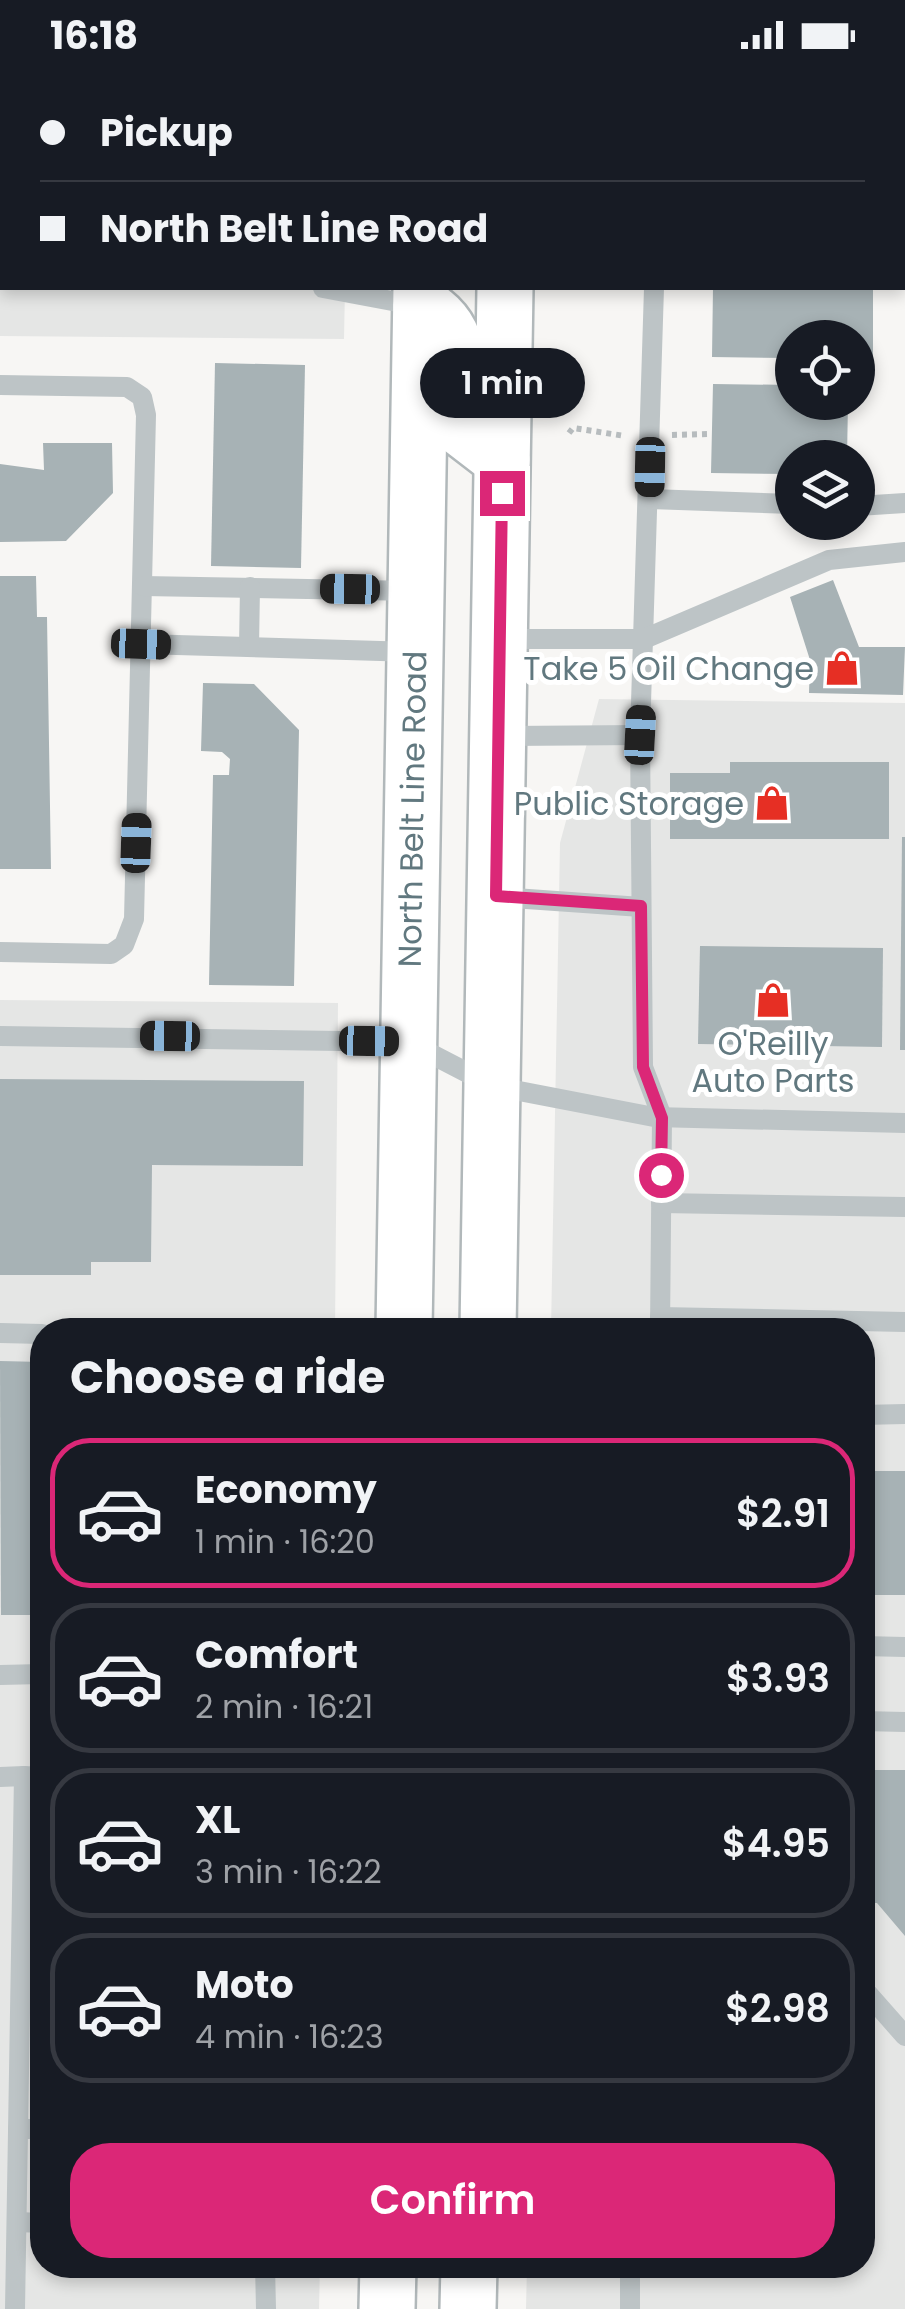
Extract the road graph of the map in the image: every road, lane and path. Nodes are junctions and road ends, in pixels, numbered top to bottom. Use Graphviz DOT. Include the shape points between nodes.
graph roads {
  1 [pos="345,290"];
  2 [pos="505,290"];
  3 [pos="654,290"];
  4 [pos="421,297"];
  5 [pos="0,385"];
  6 [pos="502,460"];
  7 [pos="650,498"];
  8 [pos="775,503"];
  9 [pos="905,503"];
  10 [pos="875,505"];
  11 [pos="905,552"];
  12 [pos="143,586"];
  13 [pos="250,587"];
  14 [pos="416,591"];
  15 [pos="500,615"];
  16 [pos="644,639"];
  17 [pos="141,644"];
  18 [pos="249,647"];
  19 [pos="415,652"];
  20 [pos="640,735"];
  21 [pos="498,736"];
  22 [pos="496,896"];
  23 [pos="641,906"];
  24 [pos="0,952"];
  25 [pos="0,1036"];
  26 [pos="408,1042"];
  27 [pos="493,1086"];
  28 [pos="662,1118"];
  29 [pos="905,1123"];
  30 [pos="661,1203"];
  31 [pos="905,1208"];
  32 [pos="404,1318"];
  33 [pos="488,1318"];
  34 [pos="660,1318"];
  35 [pos="875,1322"];
  36 [pos="905,1322"];
  37 [pos="0,1333"];
  38 [pos="30,1334"];
  39 [pos="905,1414"];
  40 [pos="875,1415"];
  41 [pos="875,1646"];
  42 [pos="905,1647"];
  43 [pos="0,1674"];
  44 [pos="30,1674"];
  45 [pos="875,1721"];
  46 [pos="905,1722"];
  47 [pos="30,1776"];
  48 [pos="0,1777"];
  49 [pos="30,1969"];
  50 [pos="875,2003"];
  51 [pos="905,2036"];
  52 [pos="20,2038"];
  53 [pos="30,2038"];
  54 [pos="18,2129"];
  55 [pos="30,2130"];
  56 [pos="17,2222"];
  57 [pos="30,2223"];
  58 [pos="265,2278"];
  59 [pos="388,2278"];
  60 [pos="469,2278"];
  61 [pos="630,2278"];
  62 [pos="16,2309"];
  63 [pos="266,2309"];
  64 [pos="388,2309"];
  65 [pos="468,2309"];
  66 [pos="630,2309"];
  1 -- 4 [label="lane"];
  2 -- 6 [label="main road"];
  3 -- 7 [label="lane"];
  4 -- 6 [label="main road" via="453,336 463,430"];
  4 -- 14 [label="main road, North Belt Line Road"];
  5 -- 12 [label="lane" via="128,387 142,397"];
  6 -- 15 [label="main road"];
  7 -- 8 [label="lane"];
  7 -- 16 [label="lane"];
  9 -- 10 [label="lane"];
  11 -- 16 [label="lane" via="829,560"];
  12 -- 13 [label="lane"];
  12 -- 17 [label="lane"];
  13 -- 14 [label="lane"];
  13 -- 18 [label="lane"];
  14 -- 15 [label="main road"];
  14 -- 19 [label="main road, North Belt Line Road"];
  15 -- 16 [label="lane"];
  15 -- 19 [label="main road"];
  15 -- 21 [label="main road"];
  16 -- 20 [label="lane"];
  17 -- 18 [label="lane"];
  17 -- 24 [label="lane" via="134,919 124,945 111,954"];
  18 -- 19 [label="lane"];
  19 -- 26 [label="main road, North Belt Line Road"];
  20 -- 21 [label="lane"];
  20 -- 23 [label="lane"];
  21 -- 22 [label="main road"];
  22 -- 23 [label="lane"];
  22 -- 27 [label="main road"];
  23 -- 28 [label="lane" via="643,1067"];
  25 -- 26 [label="lane"];
  26 -- 27 [label="lane"];
  26 -- 32 [label="main road, North Belt Line Road"];
  27 -- 28 [label="lane"];
  27 -- 33 [label="main road"];
  28 -- 29 [label="lane"];
  28 -- 30 [label="lane"];
  30 -- 31 [label="lane"];
  30 -- 34 [label="lane"];
  35 -- 36 [label="lane"];
  37 -- 38 [label="lane"];
  39 -- 40 [label="lane"];
  41 -- 42 [label="lane"];
  43 -- 44 [label="lane"];
  45 -- 46 [label="lane"];
  47 -- 48 [label="lane"];
  49 -- 52 [label="lane"];
  50 -- 51 [label="lane"];
  52 -- 53 [label="lane"];
  52 -- 54 [label="lane"];
  54 -- 55 [label="lane"];
  54 -- 56 [label="lane"];
  56 -- 57 [label="lane"];
  56 -- 62 [label="lane"];
  58 -- 63 [label="lane"];
  59 -- 64 [label="main road"];
  60 -- 65 [label="main road"];
  61 -- 66 [label="lane"];
}
